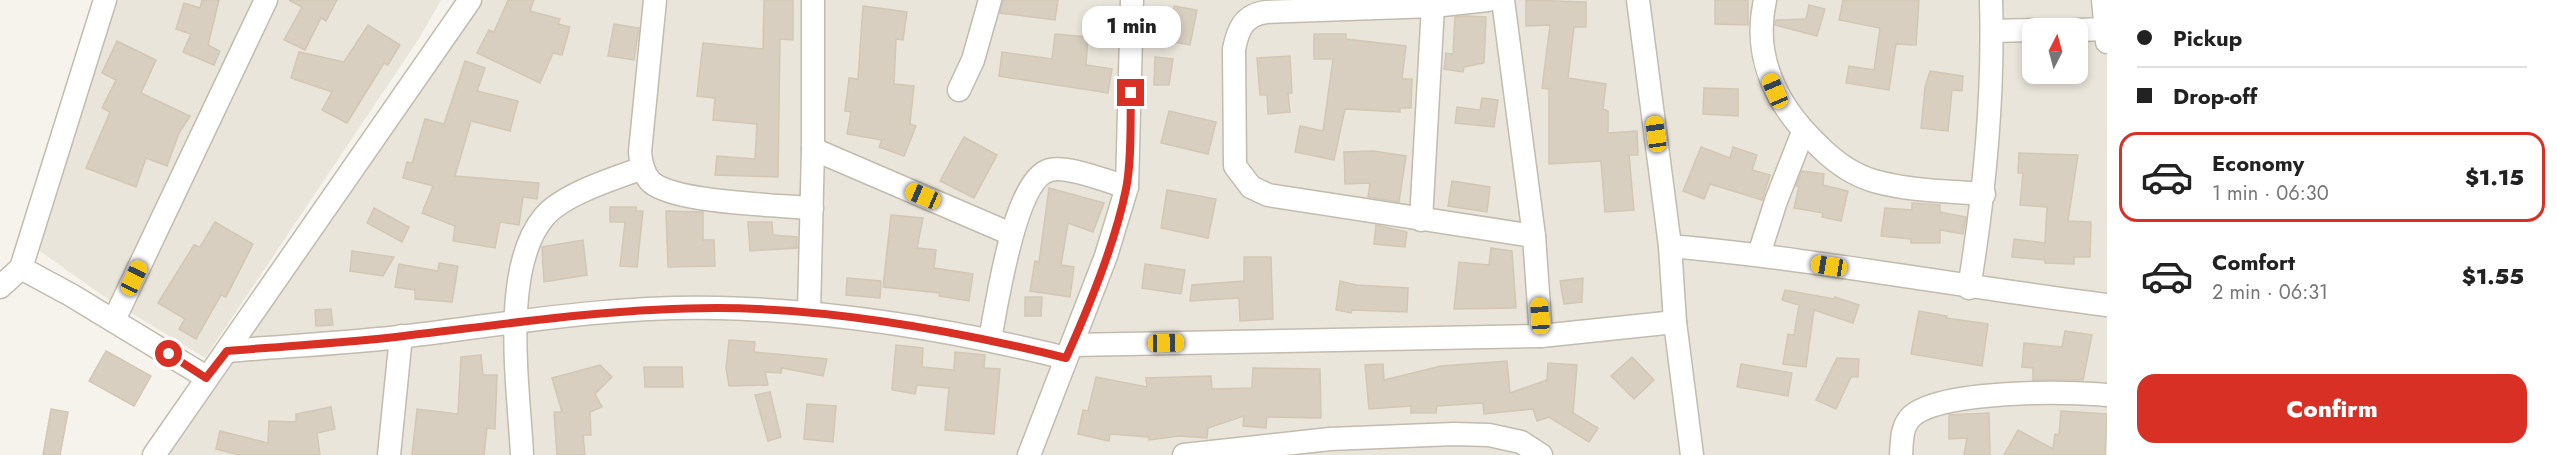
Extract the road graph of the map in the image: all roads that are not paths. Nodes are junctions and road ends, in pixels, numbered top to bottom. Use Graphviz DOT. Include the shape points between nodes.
graph roads {
  1 [pos="105,0"];
  2 [pos="266,0"];
  3 [pos="470,0"];
  4 [pos="813,0"];
  5 [pos="990,0"];
  6 [pos="1132,0"];
  7 [pos="1488,0"];
  8 [pos="1503,0"];
  9 [pos="1638,0"];
  10 [pos="1765,0"];
  11 [pos="1991,0"];
  12 [pos="2103,0"];
  13 [pos="649,2"];
  14 [pos="1433,6"];
  15 [pos="2022,30"];
  16 [pos="1992,31"];
  17 [pos="2088,32"];
  18 [pos="2107,36"];
  19 [pos="959,90"];
  20 [pos="1803,132"];
  21 [pos="813,149"];
  22 [pos="643,168"];
  23 [pos="1127,187"];
  24 [pos="1984,194"];
  25 [pos="812,208"];
  26 [pos="1421,220"];
  27 [pos="1011,234"];
  28 [pos="1534,236"];
  29 [pos="1671,246"];
  30 [pos="1759,254"];
  31 [pos="21,268"];
  32 [pos="0,287"];
  33 [pos="1969,288"];
  34 [pos="2107,305"];
  35 [pos="809,312"];
  36 [pos="114,320"];
  37 [pos="516,322"];
  38 [pos="1675,322"];
  39 [pos="401,336"];
  40 [pos="1541,336"];
  41 [pos="990,339"];
  42 [pos="227,351"];
  43 [pos="1069,351"];
  44 [pos="206,378"];
  45 [pos="2107,395"];
  46 [pos="154,455"];
  47 [pos="390,455"];
  48 [pos="522,455"];
  49 [pos="1029,455"];
  50 [pos="1184,455"];
  51 [pos="1541,455"];
  52 [pos="1692,455"];
  53 [pos="1901,455"];
  1 -- 31 [label="street"];
  2 -- 36 [label="street"];
  3 -- 42 [label="street"];
  4 -- 21 [label="street"];
  5 -- 19 [label="street" via="973,60"];
  6 -- 23 [label="street"];
  7 -- 14 [label="street"];
  8 -- 28 [label="street"];
  9 -- 29 [label="street"];
  10 -- 20 [label="street" via="1761,24 1764,61 1775,91"];
  11 -- 16 [label="street"];
  12 -- 18 [label="street"];
  13 -- 22 [label="street" via="640,152"];
  14 -- 26 [label="street"];
  14 -- 26 [label="street" via="1258,14 1239,30 1234,56 1235,166 1251,187 1276,197"];
  15 -- 16 [label="street"];
  16 -- 24 [label="street" via="1992,99"];
  17 -- 18 [label="street"];
  20 -- 24 [label="street" via="1842,165 1874,181"];
  20 -- 30 [label="street"];
  21 -- 25 [label="street"];
  21 -- 27 [label="street"];
  22 -- 25 [label="street" via="651,182 678,195"];
  22 -- 37 [label="street" via="561,203 545,216 534,232 519,276"];
  23 -- 27 [label="street" via="1061,169 1050,170 1031,184"];
  23 -- 43 [label="street" via="1106,256"];
  24 -- 33 [label="street"];
  25 -- 35 [label="street"];
  26 -- 28 [label="street"];
  27 -- 41 [label="street"];
  28 -- 40 [label="street"];
  29 -- 30 [label="street"];
  29 -- 38 [label="street"];
  30 -- 33 [label="street"];
  31 -- 32 [label="street"];
  31 -- 36 [label="street"];
  33 -- 34 [label="street"];
  35 -- 37 [label="street" via="664,309"];
  35 -- 41 [label="street"];
  36 -- 44 [label="street"];
  37 -- 39 [label="street"];
  37 -- 48 [label="street"];
  38 -- 40 [label="street"];
  38 -- 52 [label="street"];
  39 -- 42 [label="street"];
  39 -- 47 [label="street"];
  40 -- 43 [label="street"];
  41 -- 43 [label="street"];
  42 -- 44 [label="street"];
  43 -- 49 [label="street"];
  44 -- 46 [label="street"];
  45 -- 53 [label="street" via="2013,395 1935,404 1909,420"];
  50 -- 51 [label="street" via="1330,439 1454,434 1489,435 1521,442"];
}
